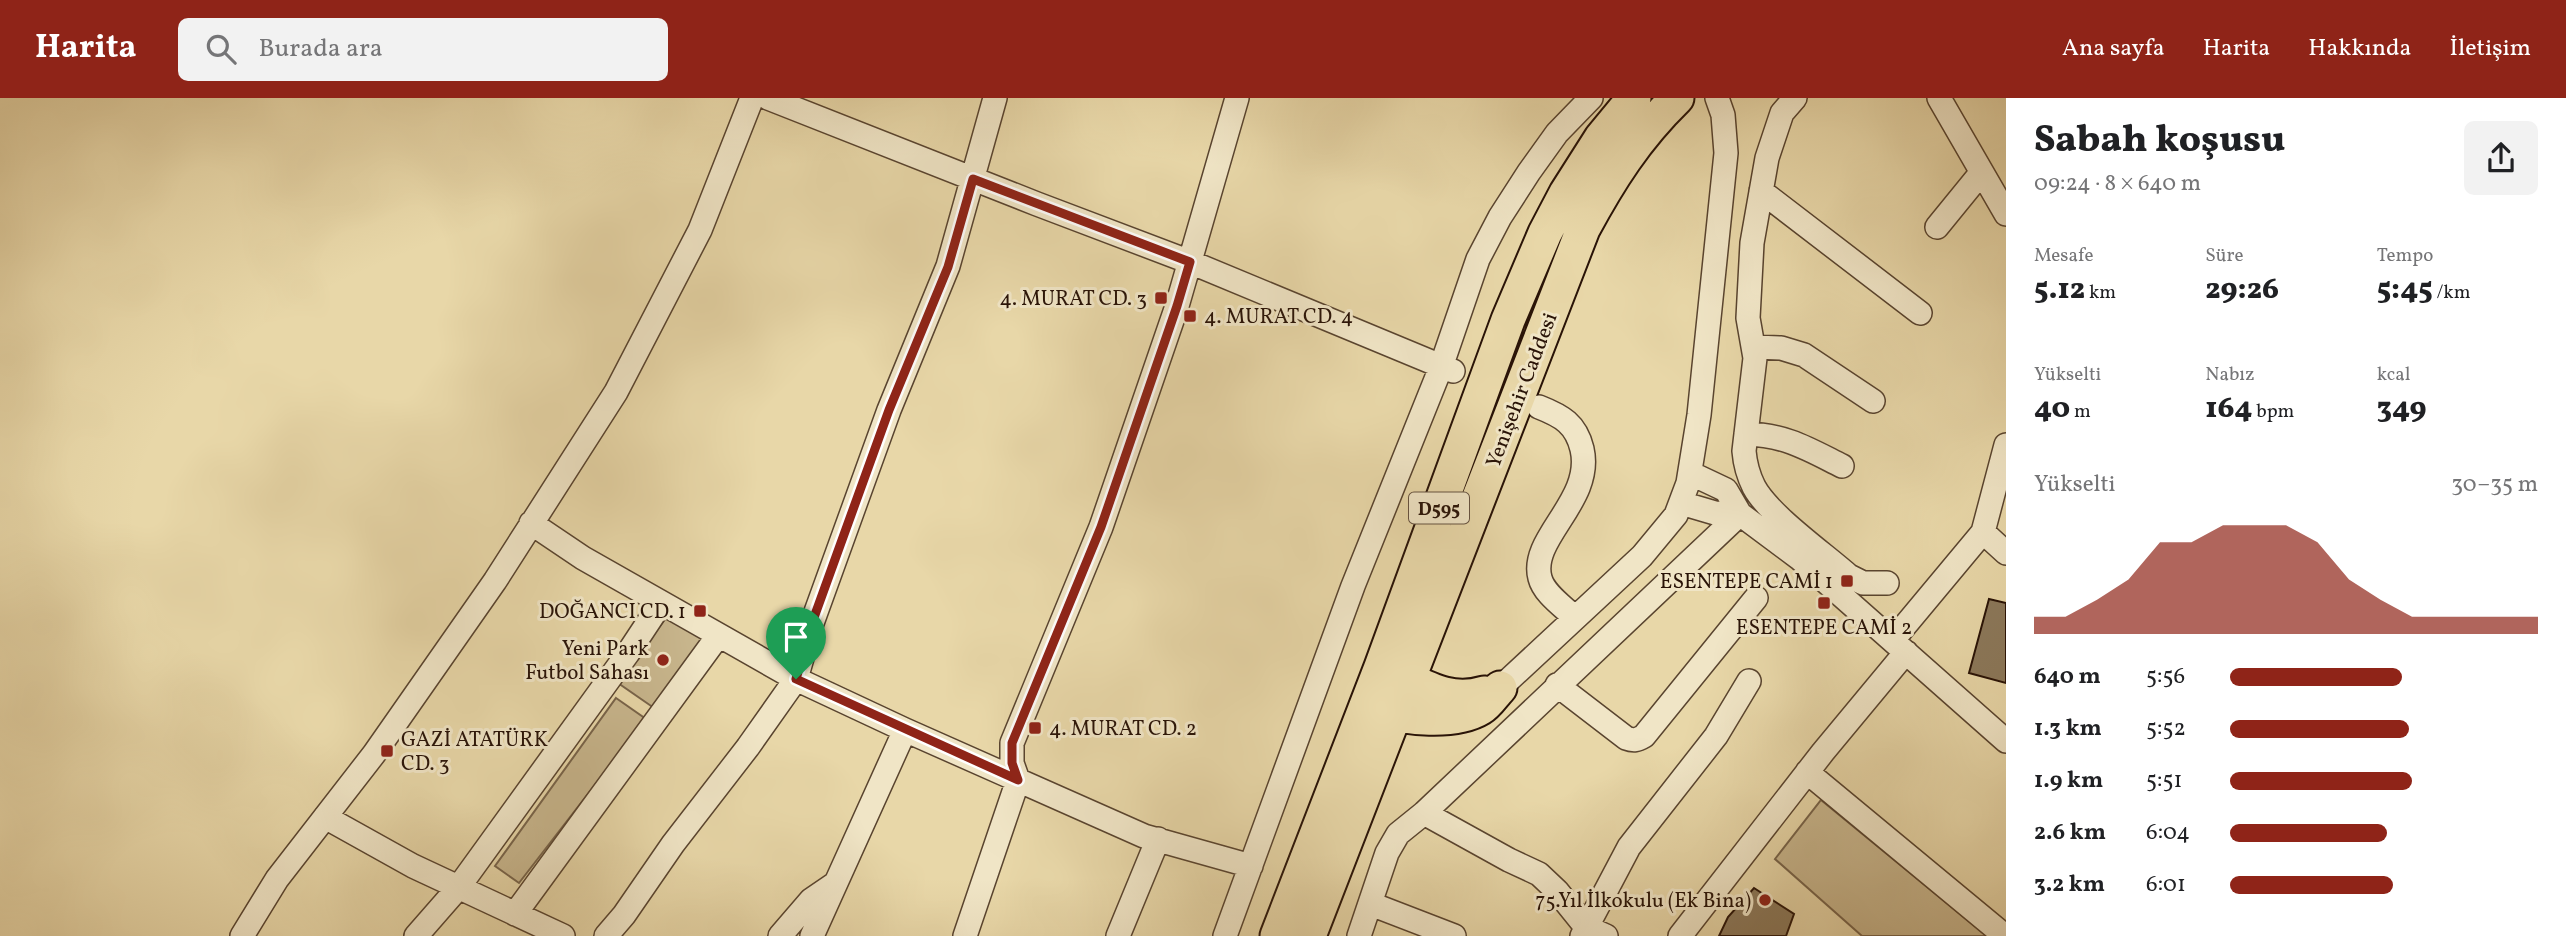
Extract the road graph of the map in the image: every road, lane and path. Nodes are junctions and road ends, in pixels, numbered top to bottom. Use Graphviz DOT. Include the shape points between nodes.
graph roads {
  1 [pos="752,98"];
  2 [pos="768,98"];
  3 [pos="995,98"];
  4 [pos="1237,98"];
  5 [pos="1591,98"];
  6 [pos="1634,98"];
  7 [pos="1677,98"];
  8 [pos="1717,98"];
  9 [pos="1795,98"];
  10 [pos="1939,98"];
  11 [pos="1981,173"];
  12 [pos="973,179"];
  13 [pos="1761,191"];
  14 [pos="2006,214"];
  15 [pos="1937,227"];
  16 [pos="1190,262"];
  17 [pos="1920,313"];
  18 [pos="1755,347"];
  19 [pos="1447,369"];
  20 [pos="1873,401"];
  21 [pos="1539,407"];
  22 [pos="1746,434"];
  23 [pos="2006,445"];
  24 [pos="1842,466"];
  25 [pos="1690,472"];
  26 [pos="1681,503"];
  27 [pos="1740,514"];
  28 [pos="531,523"];
  29 [pos="1983,532"];
  30 [pos="2006,554"];
  31 [pos="1887,583"];
  32 [pos="1756,598"];
  33 [pos="661,603"];
  34 [pos="1575,618"];
  35 [pos="718,636"];
  36 [pos="1900,646"];
  37 [pos="1395,673"];
  38 [pos="796,679"];
  39 [pos="1749,681"];
  40 [pos="1557,685"];
  41 [pos="1500,688"];
  42 [pos="1381,710"];
  43 [pos="905,730"];
  44 [pos="1016,734"];
  45 [pos="2006,741"];
  46 [pos="973,760"];
  47 [pos="1807,772"];
  48 [pos="1018,780"];
  49 [pos="1424,813"];
  50 [pos="325,817"];
  51 [pos="1158,839"];
  52 [pos="1251,866"];
  53 [pos="833,885"];
  54 [pos="458,888"];
  55 [pos="1371,904"];
  56 [pos="515,914"];
  57 [pos="1592,933"];
  58 [pos="242,936"];
  59 [pos="416,936"];
  60 [pos="563,936"];
  61 [pos="606,936"];
  62 [pos="780,936"];
  63 [pos="812,936"];
  64 [pos="965,936"];
  65 [pos="1118,936"];
  66 [pos="1226,936"];
  67 [pos="1278,936"];
  68 [pos="1309,936"];
  69 [pos="1359,936"];
  70 [pos="1454,936"];
  71 [pos="1680,936"];
  72 [pos="2005,936"];
  1 -- 28 [label="street" via="700,230 622,381"];
  2 -- 12 [label="street"];
  3 -- 12 [label="street"];
  4 -- 16 [label="street"];
  5 -- 19 [label="street" via="1557,134 1500,217 1478,259"];
  6 -- 37 [label="highway, Yenişehir Caddesi / D595" via="1601,138 1566,193 1508,320"];
  7 -- 37 [label="highway, Yenişehir Caddesi / D595" via="1610,178 1583,229"];
  8 -- 25 [label="street" via="1726,153"];
  9 -- 13 [label="street" via="1782,113"];
  10 -- 11 [label="street"];
  11 -- 14 [label="street"];
  11 -- 15 [label="street"];
  12 -- 16 [label="street"];
  12 -- 38 [label="street" via="948,267 889,410"];
  13 -- 17 [label="street"];
  13 -- 18 [label="street" via="1748,290"];
  16 -- 19 [label="street"];
  16 -- 44 [label="street" via="1101,527"];
  18 -- 20 [label="street" via="1804,355"];
  18 -- 22 [label="street"];
  19 -- 52 [label="street" via="1353,586"];
  21 -- 34 [label="street" via="1572,425 1584,458 1578,490 1539,564 1540,579"];
  22 -- 24 [label="street" via="1772,435"];
  22 -- 31 [label="street" via="1749,476 1768,506 1849,576 1863,583"];
  23 -- 29 [label="street"];
  25 -- 26 [label="street"];
  25 -- 27 [label="street" via="1726,490"];
  26 -- 27 [label="street" via="1715,513"];
  26 -- 34 [label="street" via="1642,556"];
  27 -- 36 [label="street" via="1799,558"];
  27 -- 40 [label="street"];
  28 -- 33 [label="street"];
  28 -- 50 [label="street" via="374,754"];
  29 -- 30 [label="street"];
  29 -- 36 [label="street"];
  32 -- 40 [label="street" via="1639,739 1626,738"];
  33 -- 35 [label="street"];
  33 -- 54 [label="street"];
  34 -- 41 [label="street"];
  35 -- 38 [label="street"];
  35 -- 56 [label="street"];
  36 -- 45 [label="street"];
  36 -- 47 [label="street"];
  37 -- 41 [label="highway" via="1460,698"];
  37 -- 42 [label="highway, Yenişehir Caddesi / D595"];
  38 -- 43 [label="street"];
  38 -- 61 [label="street"];
  39 -- 57 [label="street" via="1716,736 1629,847"];
  40 -- 49 [label="street"];
  41 -- 42 [label="highway" via="1482,708 1466,713 1438,718"];
  42 -- 67 [label="highway, Yenişehir Caddesi / D595"];
  42 -- 68 [label="highway, Yenişehir Caddesi / D595"];
  43 -- 46 [label="street"];
  43 -- 53 [label="street"];
  44 -- 46 [label="street" via="996,751"];
  44 -- 48 [label="street" via="1012,763"];
  46 -- 48 [label="street"];
  47 -- 71 [label="street"];
  47 -- 72 [label="street"];
  48 -- 51 [label="street"];
  48 -- 64 [label="street"];
  49 -- 55 [label="street" via="1398,834"];
  49 -- 57 [label="street" via="1539,874"];
  50 -- 54 [label="street"];
  50 -- 58 [label="street" via="277,879"];
  51 -- 52 [label="street"];
  51 -- 65 [label="street"];
  52 -- 66 [label="street"];
  53 -- 62 [label="street" via="811,900"];
  53 -- 63 [label="street"];
  54 -- 56 [label="street"];
  54 -- 59 [label="street"];
  55 -- 69 [label="street"];
  55 -- 70 [label="street"];
  56 -- 60 [label="street"];
}
